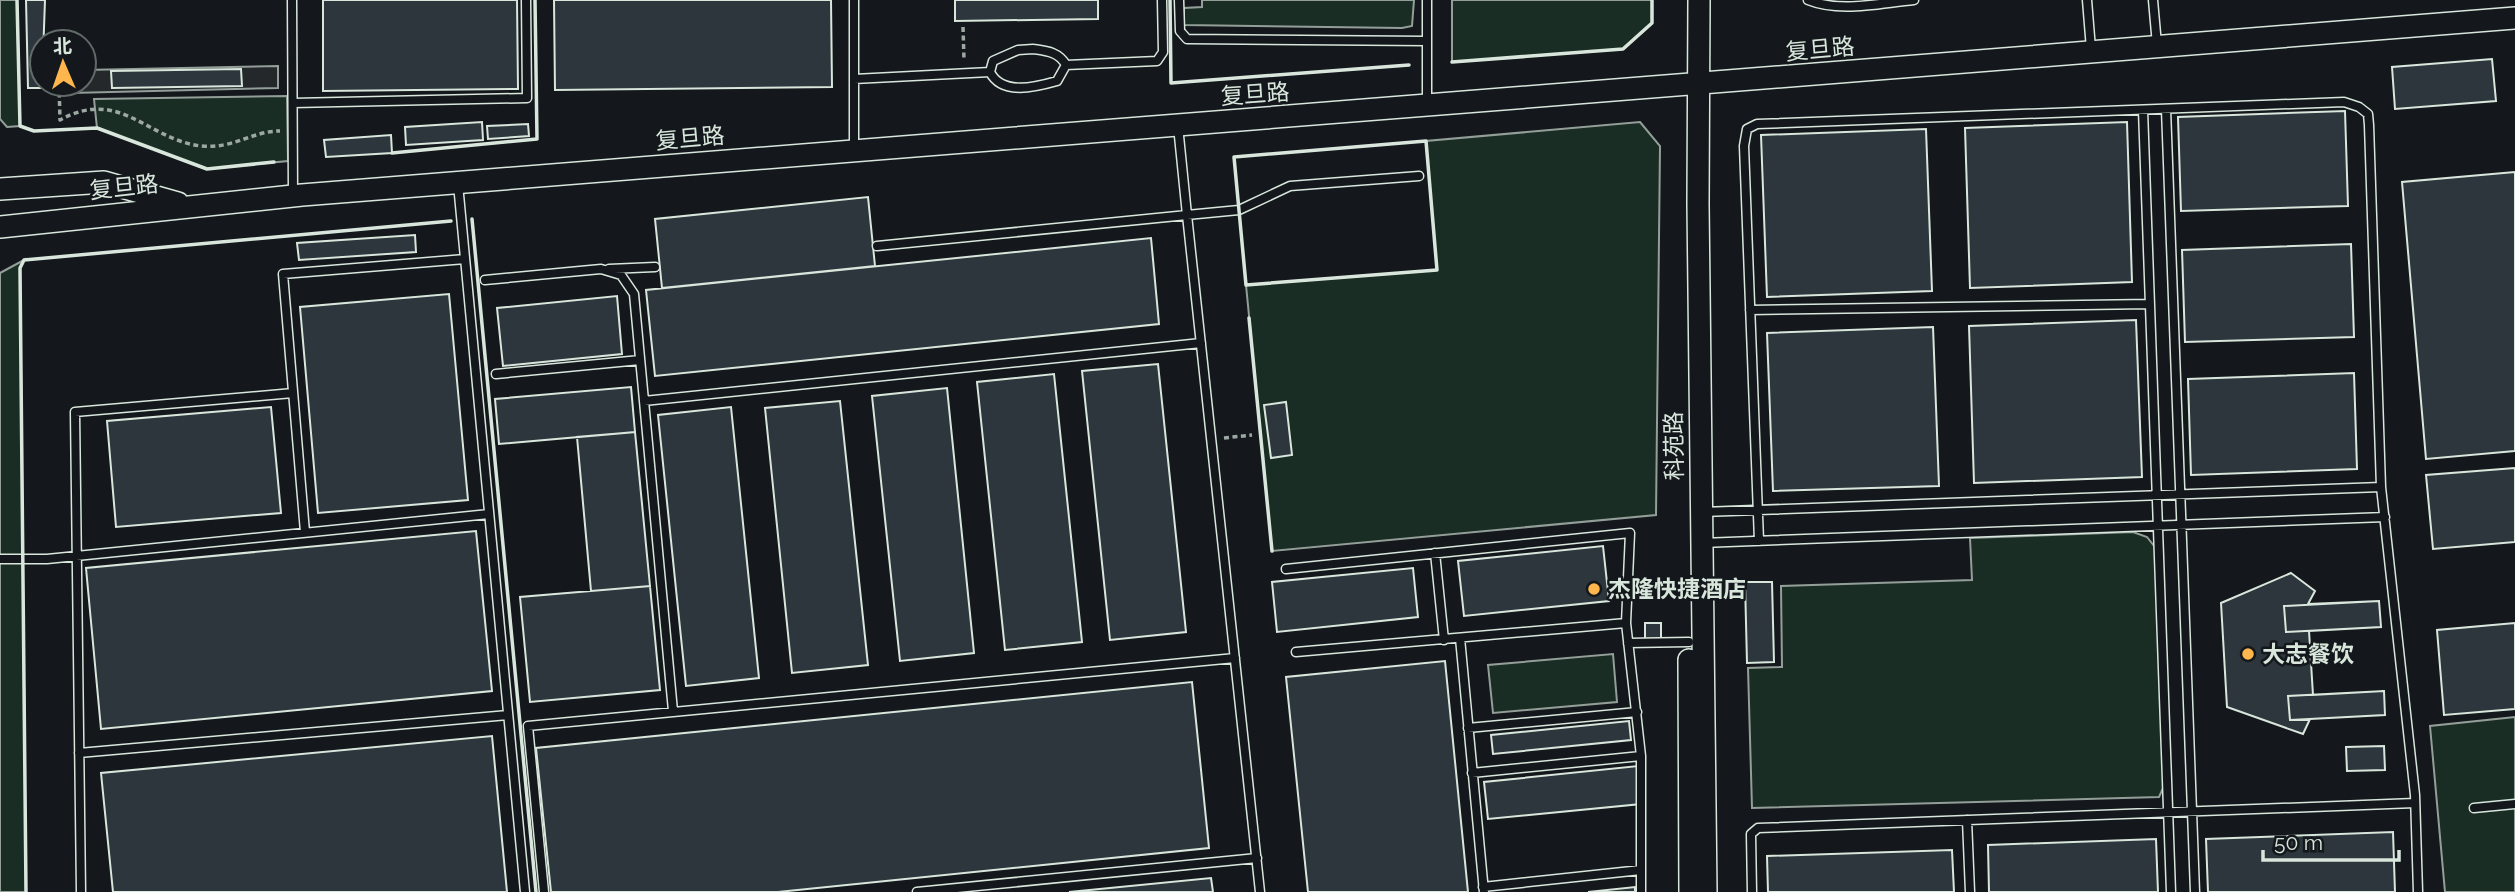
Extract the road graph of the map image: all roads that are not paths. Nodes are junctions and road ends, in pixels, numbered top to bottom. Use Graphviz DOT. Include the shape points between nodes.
graph roads {
  1 [pos="292,0"];
  2 [pos="526,0"];
  3 [pos="854,0"];
  4 [pos="1162,0"];
  5 [pos="1179,0"];
  6 [pos="1427,0"];
  7 [pos="1686,0"];
  8 [pos="1699,0"];
  9 [pos="1808,0"];
  10 [pos="1913,0"];
  11 [pos="2087,0"];
  12 [pos="2153,0"];
  13 [pos="1896,1"];
  14 [pos="2515,18"];
  15 [pos="1427,41"];
  16 [pos="2157,48"];
  17 [pos="2091,53"];
  18 [pos="1066,65"];
  19 [pos="990,72"];
  20 [pos="854,79"];
  21 [pos="1692,86"];
  22 [pos="293,103"];
  23 [pos="1427,107"];
  24 [pos="2166,109"];
  25 [pos="2143,110"];
  26 [pos="1178,127"];
  27 [pos="854,152"];
  28 [pos="1419,176"];
  29 [pos="458,183"];
  30 [pos="0,188"];
  31 [pos="293,196"];
  32 [pos="190,207"];
  33 [pos="1187,215"];
  34 [pos="0,227"];
  35 [pos="877,246"];
  36 [pos="465,259"];
  37 [pos="655,267"];
  38 [pos="601,269"];
  39 [pos="485,280"];
  40 [pos="2150,304"];
  41 [pos="1750,310"];
  42 [pos="1201,343"];
  43 [pos="640,360"];
  44 [pos="496,374"];
  45 [pos="293,393"];
  46 [pos="644,401"];
  47 [pos="2381,487"];
  48 [pos="2180,495"];
  49 [pos="2158,496"];
  50 [pos="1758,510"];
  51 [pos="1702,512"];
  52 [pos="489,514"];
  53 [pos="2385,517"];
  54 [pos="2181,524"];
  55 [pos="2159,525"];
  56 [pos="305,532"];
  57 [pos="1759,541"];
  58 [pos="1702,543"];
  59 [pos="1435,553"];
  60 [pos="75,555"];
  61 [pos="0,559"];
  62 [pos="1286,569"];
  63 [pos="1626,623"];
  64 [pos="1460,638"];
  65 [pos="1444,640"];
  66 [pos="1689,642"];
  67 [pos="1628,643"];
  68 [pos="1296,652"];
  69 [pos="1235,658"];
  70 [pos="673,711"];
  71 [pos="1637,712"];
  72 [pos="508,715"];
  73 [pos="1468,728"];
  74 [pos="79,753"];
  75 [pos="1641,756"];
  76 [pos="1472,773"];
  77 [pos="2415,803"];
  78 [pos="2515,804"];
  79 [pos="2474,808"];
  80 [pos="2192,810"];
  81 [pos="2169,812"];
  82 [pos="1967,820"];
  83 [pos="1257,858"];
  84 [pos="1641,870"];
  85 [pos="1484,890"];
  86 [pos="81,892"];
  87 [pos="524,892"];
  88 [pos="544,892"];
  89 [pos="917,892"];
  90 [pos="1260,892"];
  91 [pos="1641,892"];
  92 [pos="1690,892"];
  93 [pos="1706,892"];
  94 [pos="1752,892"];
  95 [pos="1970,892"];
  96 [pos="2171,892"];
  97 [pos="2194,892"];
  98 [pos="2418,892"];
  1 -- 22 [label="lane"];
  2 -- 22 [label="lane" via="527,98"];
  3 -- 20 [label="lane"];
  4 -- 18 [label="lane" via="1163,52 1157,61"];
  5 -- 15 [label="lane" via="1180,31 1187,39"];
  6 -- 15 [label="lane"];
  7 -- 21 [label="street, 科苑路"];
  8 -- 21 [label="street, 科苑路"];
  9 -- 13 [label="lane" via="1825,6"];
  10 -- 13 [label="lane"];
  11 -- 17 [label="lane"];
  12 -- 16 [label="lane"];
  14 -- 16 [label="street, 复旦路"];
  15 -- 23 [label="lane"];
  16 -- 17 [label="street, 复旦路"];
  17 -- 21 [label="street, 复旦路"];
  18 -- 19 [label="lane" via="1058,80 1026,87 1003,85 994,81"];
  18 -- 19 [label="lane" via="1050,51 1018,50 993,61"];
  19 -- 20 [label="lane"];
  20 -- 27 [label="lane"];
  21 -- 23 [label="street, 复旦路"];
  21 -- 51 [label="street, 科苑路"];
  21 -- 66 [label="street, 科苑路"];
  22 -- 31 [label="lane"];
  23 -- 26 [label="street, 复旦路"];
  24 -- 25 [label="lane"];
  24 -- 47 [label="lane" via="2344,102 2368,114"];
  24 -- 48 [label="lane"];
  25 -- 40 [label="lane"];
  25 -- 41 [label="lane" via="1758,124 1747,129"];
  26 -- 27 [label="street, 复旦路"];
  26 -- 33 [label="lane"];
  27 -- 29 [label="street, 复旦路"];
  28 -- 33 [label="lane" via="1290,186 1238,210"];
  29 -- 31 [label="street, 复旦路"];
  29 -- 36 [label="lane"];
  30 -- 32 [label="street" via="104,181"];
  31 -- 32 [label="street, 复旦路"];
  32 -- 34 [label="street, 复旦路"];
  33 -- 35 [label="lane"];
  33 -- 42 [label="lane"];
  36 -- 45 [label="lane" via="283,274"];
  36 -- 52 [label="lane"];
  37 -- 38 [label="lane"];
  38 -- 39 [label="lane"];
  38 -- 43 [label="lane" via="621,275 634,294"];
  40 -- 41 [label="lane"];
  40 -- 49 [label="lane"];
  41 -- 50 [label="lane"];
  42 -- 46 [label="lane"];
  42 -- 69 [label="lane"];
  43 -- 44 [label="lane"];
  43 -- 46 [label="lane"];
  45 -- 56 [label="lane"];
  45 -- 60 [label="lane" via="75,412"];
  46 -- 70 [label="lane"];
  47 -- 48 [label="lane"];
  47 -- 53 [label="lane"];
  48 -- 49 [label="lane"];
  48 -- 54 [label="lane"];
  49 -- 50 [label="lane"];
  49 -- 55 [label="lane"];
  50 -- 51 [label="lane"];
  50 -- 57 [label="lane"];
  51 -- 58 [label="street, 科苑路"];
  52 -- 56 [label="lane"];
  52 -- 72 [label="lane"];
  53 -- 54 [label="lane"];
  53 -- 77 [label="lane"];
  54 -- 55 [label="lane"];
  54 -- 80 [label="lane"];
  55 -- 57 [label="lane"];
  55 -- 81 [label="lane"];
  56 -- 60 [label="lane"];
  57 -- 58 [label="lane"];
  58 -- 93 [label="street, 科苑路"];
  59 -- 62 [label="lane"];
  59 -- 63 [label="lane" via="1630,533"];
  59 -- 65 [label="lane"];
  60 -- 61 [label="lane"];
  60 -- 74 [label="lane"];
  63 -- 64 [label="lane"];
  63 -- 67 [label="lane"];
  64 -- 65 [label="lane"];
  64 -- 73 [label="lane"];
  65 -- 68 [label="lane"];
  66 -- 67 [label="lane"];
  66 -- 92 [label="street, 科苑路"];
  67 -- 71 [label="lane"];
  69 -- 70 [label="lane"];
  69 -- 83 [label="lane"];
  70 -- 88 [label="lane" via="528,726"];
  71 -- 73 [label="lane"];
  71 -- 75 [label="lane"];
  72 -- 74 [label="lane"];
  72 -- 87 [label="lane"];
  73 -- 76 [label="lane"];
  74 -- 86 [label="lane"];
  75 -- 76 [label="lane"];
  75 -- 84 [label="lane"];
  76 -- 85 [label="lane"];
  77 -- 80 [label="lane"];
  77 -- 98 [label="lane"];
  78 -- 79 [label="lane"];
  80 -- 81 [label="lane"];
  80 -- 97 [label="lane"];
  81 -- 82 [label="lane"];
  81 -- 96 [label="lane"];
  82 -- 94 [label="lane" via="1758,828 1751,834"];
  82 -- 95 [label="lane"];
  83 -- 89 [label="lane"];
  83 -- 90 [label="lane"];
  84 -- 85 [label="lane"];
  84 -- 91 [label="lane"];
}
